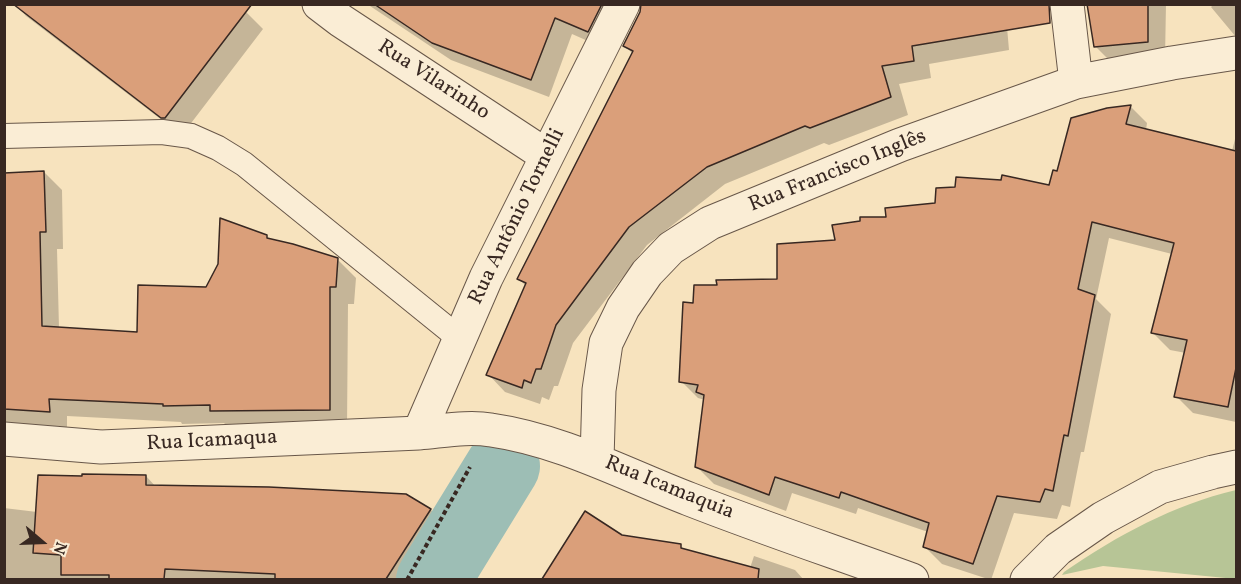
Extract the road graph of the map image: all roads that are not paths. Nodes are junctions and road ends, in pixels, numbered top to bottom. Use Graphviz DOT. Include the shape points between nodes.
graph roads {
  1 [pos="320,4"];
  2 [pos="622,4"];
  3 [pos="1067,4"];
  4 [pos="1236,53"];
  5 [pos="1076,82"];
  6 [pos="4,136"];
  7 [pos="547,156"];
  8 [pos="459,338"];
  9 [pos="419,433"];
  10 [pos="4,439"];
  11 [pos="597,460"];
  12 [pos="1236,467"];
  13 [pos="912,579"];
  14 [pos="1028,579"];
  1 -- 7 [label="street, Rua Vilarinho"];
  2 -- 7 [label="street, Rua Antônio Tornelli"];
  3 -- 5 [label="street"];
  4 -- 5 [label="street, Rua Francisco Inglês"];
  5 -- 11 [label="street, Rua Francisco Inglês" via="868,158 710,223 671,248 647,273 623,308 606,343 599,390"];
  6 -- 8 [label="lane" via="162,132 191,136 244,164"];
  7 -- 8 [label="street, Rua Antônio Tornelli"];
  8 -- 9 [label="street, Rua Antônio Tornelli"];
  9 -- 10 [label="street, Rua Icamaqua" via="101,447"];
  9 -- 11 [label="street, Rua Icamaquia" via="491,430"];
  11 -- 13 [label="street, Rua Icamaquia" via="689,499"];
  12 -- 14 [label="street" via="1160,487 1122,507 1058,549"];
}
